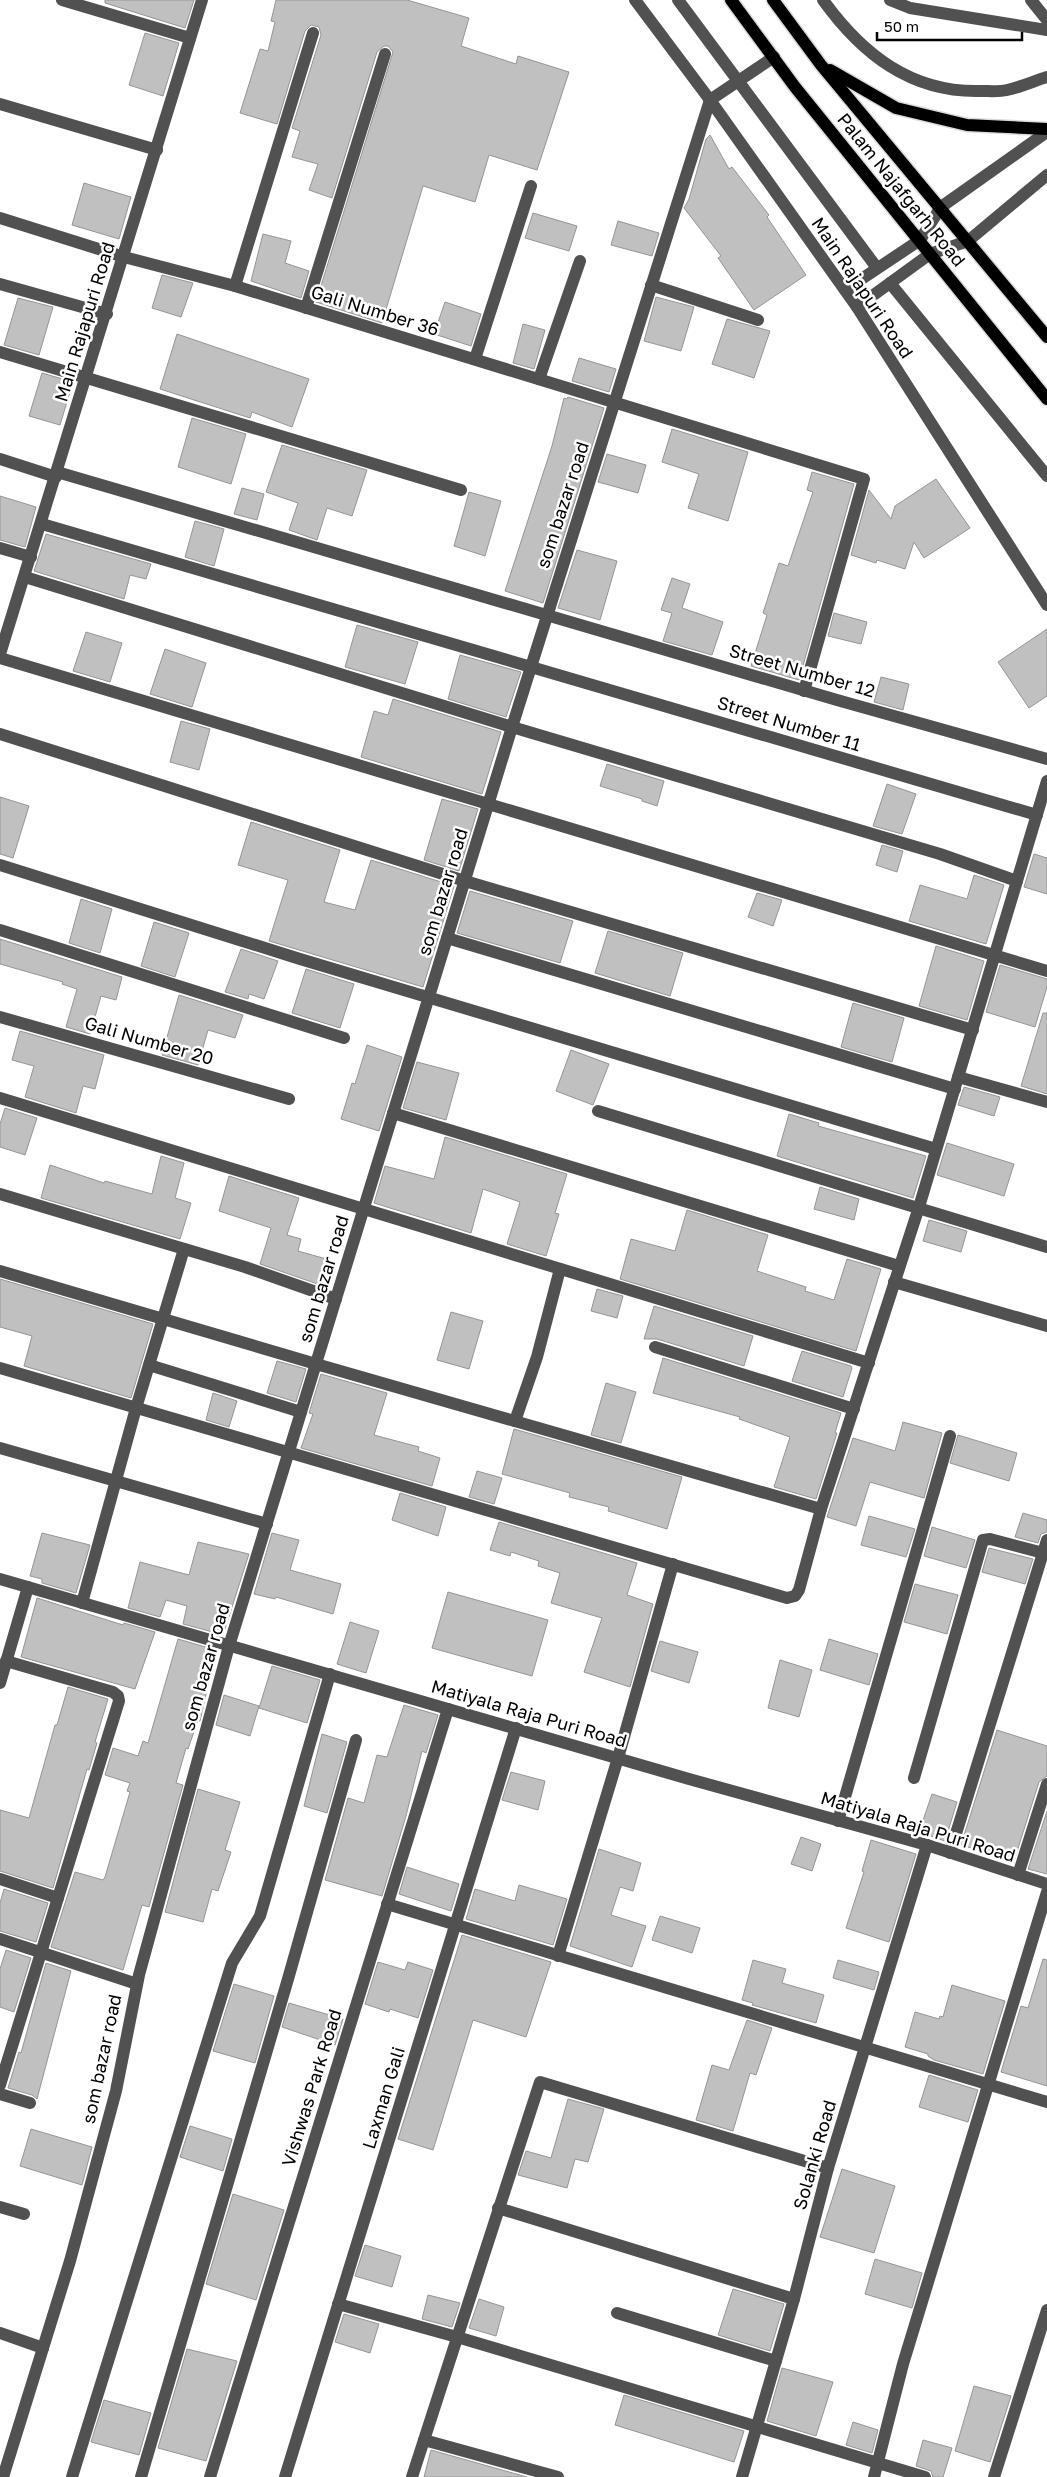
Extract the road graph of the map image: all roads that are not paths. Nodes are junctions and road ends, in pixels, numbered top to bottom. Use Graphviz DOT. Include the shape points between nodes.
graph roads {
  1 [pos="62,0"];
  2 [pos="202,0"];
  3 [pos="635,0"];
  4 [pos="678,0"];
  5 [pos="732,0"];
  6 [pos="773,0"];
  7 [pos="823,0"];
  8 [pos="890,0"];
  9 [pos="1031,0"];
  10 [pos="1047,20"];
  11 [pos="1047,30"];
  12 [pos="313,34"];
  13 [pos="190,38"];
  14 [pos="385,54"];
  15 [pos="774,58"];
  16 [pos="821,65"];
  17 [pos="1047,77"];
  18 [pos="738,82"];
  19 [pos="710,100"];
  20 [pos="0,104"];
  21 [pos="1047,130"];
  22 [pos="157,150"];
  23 [pos="1047,175"];
  24 [pos="531,186"];
  25 [pos="941,207"];
  26 [pos="0,218"];
  27 [pos="920,240"];
  28 [pos="968,241"];
  29 [pos="930,254"];
  30 [pos="124,257"];
  31 [pos="580,261"];
  32 [pos="877,268"];
  33 [pos="890,283"];
  34 [pos="0,284"];
  35 [pos="651,285"];
  36 [pos="236,286"];
  37 [pos="845,290"];
  38 [pos="857,307"];
  39 [pos="306,308"];
  40 [pos="107,314"];
  41 [pos="758,320"];
  42 [pos="1047,338"];
  43 [pos="0,352"];
  44 [pos="475,359"];
  45 [pos="86,377"];
  46 [pos="539,379"];
  47 [pos="1047,399"];
  48 [pos="614,402"];
  49 [pos="0,459"];
  50 [pos="56,475"];
  51 [pos="1047,476"];
  52 [pos="461,490"];
  53 [pos="42,524"];
  54 [pos="0,548"];
  55 [pos="31,557"];
  56 [pos="25,577"];
  57 [pos="1047,605"];
  58 [pos="547,615"];
  59 [pos="2,637"];
  60 [pos="0,654"];
  61 [pos="0,658"];
  62 [pos="531,667"];
  63 [pos="804,690"];
  64 [pos="512,727"];
  65 [pos="0,734"];
  66 [pos="1047,759"];
  67 [pos="1047,781"];
  68 [pos="488,804"];
  69 [pos="1037,815"];
  70 [pos="0,865"];
  71 [pos="465,881"];
  72 [pos="1017,881"];
  73 [pos="0,930"];
  74 [pos="447,938"];
  75 [pos="995,954"];
  76 [pos="1047,971"];
  77 [pos="429,998"];
  78 [pos="0,1017"];
  79 [pos="973,1030"];
  80 [pos="344,1038"];
  81 [pos="957,1083"];
  82 [pos="0,1098"];
  83 [pos="289,1099"];
  84 [pos="1047,1102"];
  85 [pos="598,1111"];
  86 [pos="393,1113"];
  87 [pos="936,1149"];
  88 [pos="0,1194"];
  89 [pos="919,1207"];
  90 [pos="364,1210"];
  91 [pos="1047,1247"];
  92 [pos="184,1249"];
  93 [pos="899,1266"];
  94 [pos="560,1269"];
  95 [pos="0,1271"];
  96 [pos="894,1282"];
  97 [pos="336,1299"];
  98 [pos="164,1319"];
  99 [pos="1047,1326"];
  100 [pos="655,1347"];
  101 [pos="869,1363"];
  102 [pos="316,1364"];
  103 [pos="149,1365"];
  104 [pos="0,1368"];
  105 [pos="136,1408"];
  106 [pos="854,1409"];
  107 [pos="301,1412"];
  108 [pos="515,1421"];
  109 [pos="950,1436"];
  110 [pos="0,1448"];
  111 [pos="289,1453"];
  112 [pos="115,1480"];
  113 [pos="821,1509"];
  114 [pos="268,1524"];
  115 [pos="1047,1540"];
  116 [pos="1045,1554"];
  117 [pos="673,1564"];
  118 [pos="0,1579"];
  119 [pos="28,1588"];
  120 [pos="82,1603"];
  121 [pos="229,1646"];
  122 [pos="6,1661"];
  123 [pos="330,1674"];
  124 [pos="0,1683"];
  125 [pos="448,1709"];
  126 [pos="516,1728"];
  127 [pos="356,1740"];
  128 [pos="618,1758"];
  129 [pos="914,1778"];
  130 [pos="1047,1784"];
  131 [pos="838,1821"];
  132 [pos="927,1844"];
  133 [pos="950,1853"];
  134 [pos="1018,1875"];
  135 [pos="0,1879"];
  136 [pos="1047,1884"];
  137 [pos="1047,1892"];
  138 [pos="58,1898"];
  139 [pos="388,1904"];
  140 [pos="455,1925"];
  141 [pos="0,1940"];
  142 [pos="42,1953"];
  143 [pos="558,1956"];
  144 [pos="137,1984"];
  145 [pos="866,2048"];
  146 [pos="988,2084"];
  147 [pos="0,2085"];
  148 [pos="0,2094"];
  149 [pos="1047,2102"];
  150 [pos="30,2103"];
  151 [pos="828,2168"];
  152 [pos="0,2207"];
  153 [pos="498,2208"];
  154 [pos="24,2214"];
  155 [pos="794,2298"];
  156 [pos="338,2304"];
  157 [pos="1047,2310"];
  158 [pos="618,2313"];
  159 [pos="0,2333"];
  160 [pos="457,2337"];
  161 [pos="43,2348"];
  162 [pos="776,2361"];
  163 [pos="756,2428"];
  164 [pos="424,2440"];
  165 [pos="876,2471"];
  166 [pos="3,2477"];
  167 [pos="72,2477"];
  168 [pos="141,2477"];
  169 [pos="210,2477"];
  170 [pos="285,2477"];
  171 [pos="412,2477"];
  172 [pos="558,2477"];
  173 [pos="742,2477"];
  174 [pos="925,2477"];
  175 [pos="994,2477"];
  1 -- 13 [label="street"];
  2 -- 13 [label="street, Main Rajapuri Road"];
  3 -- 19 [label="street, Main Rajapuri Road"];
  4 -- 18 [label="street"];
  5 -- 15 [label="main road, Palam Najafgarh Road"];
  6 -- 16 [label="main road, Palam Najafgarh Road"];
  7 -- 17 [label="street" via="868,52 904,76 931,87 955,92 1006,91"];
  8 -- 11 [label="street" via="910,8"];
  9 -- 10 [label="street"];
  12 -- 36 [label="street"];
  13 -- 22 [label="street, Main Rajapuri Road"];
  14 -- 39 [label="street"];
  15 -- 18 [label="street"];
  15 -- 27 [label="main road, Palam Najafgarh Road"];
  16 -- 21 [label="main road" via="896,108 967,125"];
  16 -- 25 [label="main road, Palam Najafgarh Road"];
  18 -- 19 [label="street"];
  18 -- 32 [label="street"];
  19 -- 35 [label="street, som bazar road"];
  19 -- 37 [label="street, Main Rajapuri Road"];
  20 -- 22 [label="street"];
  21 -- 25 [label="street"];
  22 -- 30 [label="street, Main Rajapuri Road"];
  23 -- 28 [label="street"];
  24 -- 44 [label="street"];
  25 -- 27 [label="street"];
  25 -- 28 [label="main road, Palam Najafgarh Road"];
  26 -- 30 [label="street, Gali Number 36"];
  27 -- 29 [label="main road, Palam Najafgarh Road"];
  27 -- 32 [label="street"];
  28 -- 29 [label="street"];
  28 -- 42 [label="main road, Palam Najafgarh Road"];
  29 -- 33 [label="street"];
  29 -- 47 [label="main road, Palam Najafgarh Road"];
  30 -- 36 [label="street, Gali Number 36"];
  30 -- 40 [label="street, Main Rajapuri Road"];
  31 -- 46 [label="street"];
  32 -- 37 [label="street"];
  33 -- 38 [label="street"];
  33 -- 51 [label="street"];
  34 -- 40 [label="street"];
  35 -- 41 [label="street"];
  35 -- 48 [label="street, som bazar road"];
  36 -- 39 [label="street, Gali Number 36"];
  37 -- 38 [label="street, Main Rajapuri Road"];
  38 -- 57 [label="street, Main Rajapuri Road"];
  39 -- 44 [label="street, Gali Number 36"];
  40 -- 45 [label="street, Main Rajapuri Road"];
  43 -- 45 [label="street"];
  44 -- 46 [label="street, Gali Number 36"];
  45 -- 50 [label="street, Main Rajapuri Road"];
  45 -- 52 [label="street"];
  46 -- 48 [label="street, Gali Number 36"];
  48 -- 58 [label="street, som bazar road"];
  48 -- 63 [label="street, Gali Number 36" via="864,479"];
  49 -- 50 [label="street, Street Number 12"];
  50 -- 53 [label="street, Main Rajapuri Road"];
  50 -- 58 [label="street, Street Number 12"];
  53 -- 55 [label="street, Main Rajapuri Road"];
  53 -- 62 [label="street, Street Number 11"];
  54 -- 55 [label="street"];
  55 -- 56 [label="street, Main Rajapuri Road"];
  56 -- 59 [label="street, Main Rajapuri Road"];
  56 -- 64 [label="street"];
  58 -- 62 [label="street, som bazar road"];
  58 -- 63 [label="street, Street Number 12"];
  59 -- 60 [label="street, Main Rajapuri Road"];
  61 -- 68 [label="street"];
  62 -- 64 [label="street, som bazar road"];
  62 -- 69 [label="street, Street Number 11"];
  63 -- 66 [label="street, Street Number 12"];
  64 -- 68 [label="street, som bazar road"];
  64 -- 72 [label="street" via="913,845"];
  65 -- 71 [label="street"];
  67 -- 69 [label="street"];
  68 -- 71 [label="street, som bazar road"];
  68 -- 75 [label="street"];
  69 -- 72 [label="street"];
  70 -- 77 [label="street"];
  71 -- 74 [label="street, som bazar road"];
  71 -- 79 [label="street"];
  72 -- 75 [label="street"];
  73 -- 80 [label="street"];
  74 -- 77 [label="street, som bazar road"];
  74 -- 81 [label="street"];
  75 -- 76 [label="street"];
  75 -- 79 [label="street"];
  77 -- 86 [label="street, som bazar road"];
  77 -- 87 [label="street"];
  78 -- 83 [label="street, Gali Number 20"];
  79 -- 81 [label="street"];
  81 -- 84 [label="street"];
  81 -- 87 [label="street"];
  82 -- 90 [label="street"];
  85 -- 89 [label="street"];
  86 -- 90 [label="street, som bazar road"];
  86 -- 93 [label="street"];
  87 -- 89 [label="street"];
  88 -- 92 [label="street"];
  89 -- 91 [label="street"];
  89 -- 93 [label="street"];
  90 -- 94 [label="street"];
  90 -- 97 [label="street, som bazar road"];
  92 -- 97 [label="street"];
  92 -- 98 [label="street"];
  93 -- 96 [label="street"];
  94 -- 101 [label="street"];
  94 -- 108 [label="street" via="537,1357"];
  95 -- 98 [label="street"];
  96 -- 99 [label="street"];
  96 -- 101 [label="street"];
  97 -- 102 [label="street, som bazar road"];
  98 -- 102 [label="street"];
  98 -- 103 [label="street"];
  100 -- 106 [label="street"];
  101 -- 106 [label="street"];
  102 -- 107 [label="street, som bazar road"];
  102 -- 108 [label="street"];
  103 -- 105 [label="street"];
  103 -- 107 [label="street"];
  104 -- 105 [label="street"];
  105 -- 111 [label="street"];
  105 -- 112 [label="street"];
  106 -- 113 [label="street"];
  107 -- 111 [label="street, som bazar road"];
  108 -- 113 [label="street"];
  109 -- 131 [label="street"];
  110 -- 112 [label="street"];
  111 -- 114 [label="street, som bazar road"];
  111 -- 117 [label="street"];
  112 -- 114 [label="street"];
  112 -- 120 [label="street"];
  113 -- 117 [label="street" via="795,1596 788,1598"];
  114 -- 121 [label="street, som bazar road"];
  115 -- 116 [label="street"];
  116 -- 129 [label="street" via="990,1539 983,1540"];
  116 -- 133 [label="street"];
  117 -- 128 [label="street"];
  118 -- 119 [label="street, Matiyala Raja Puri Road"];
  119 -- 120 [label="street, Matiyala Raja Puri Road"];
  119 -- 122 [label="street"];
  120 -- 121 [label="street, Matiyala Raja Puri Road"];
  121 -- 123 [label="street, Matiyala Raja Puri Road"];
  121 -- 144 [label="street, som bazar road"];
  122 -- 124 [label="street"];
  122 -- 138 [label="street" via="118,1696"];
  123 -- 125 [label="street, Matiyala Raja Puri Road"];
  123 -- 167 [label="street" via="260,1916 232,1963"];
  125 -- 126 [label="street, Matiyala Raja Puri Road"];
  125 -- 139 [label="street, Vishwas Park Road"];
  126 -- 128 [label="street, Matiyala Raja Puri Road"];
  126 -- 140 [label="street, Laxman Gali"];
  127 -- 168 [label="street"];
  128 -- 131 [label="street, Matiyala Raja Puri Road"];
  128 -- 143 [label="street"];
  130 -- 134 [label="street"];
  131 -- 132 [label="street, Matiyala Raja Puri Road"];
  132 -- 133 [label="street, Matiyala Raja Puri Road"];
  132 -- 145 [label="street, Solanki Road"];
  133 -- 134 [label="street, Matiyala Raja Puri Road"];
  134 -- 136 [label="street, Matiyala Raja Puri Road"];
  135 -- 138 [label="street"];
  137 -- 146 [label="street"];
  138 -- 142 [label="street"];
  139 -- 140 [label="street"];
  139 -- 169 [label="street, Vishwas Park Road"];
  140 -- 143 [label="street"];
  140 -- 156 [label="street, Laxman Gali"];
  141 -- 142 [label="street"];
  142 -- 144 [label="street"];
  142 -- 147 [label="street"];
  143 -- 145 [label="street"];
  144 -- 161 [label="street, som bazar road" via="116,2091"];
  145 -- 146 [label="street"];
  145 -- 151 [label="street, Solanki Road"];
  146 -- 149 [label="street"];
  146 -- 165 [label="street" via="906,2356"];
  148 -- 150 [label="street"];
  151 -- 153 [label="street" via="540,2082"];
  151 -- 155 [label="street, Solanki Road"];
  152 -- 154 [label="street"];
  153 -- 155 [label="street"];
  153 -- 160 [label="street"];
  155 -- 162 [label="street, Solanki Road"];
  156 -- 160 [label="street"];
  156 -- 170 [label="street, Laxman Gali"];
  157 -- 175 [label="street"];
  158 -- 162 [label="street"];
  159 -- 161 [label="street"];
  160 -- 163 [label="street"];
  160 -- 164 [label="street"];
  161 -- 166 [label="street, som bazar road"];
  162 -- 163 [label="street, Solanki Road"];
  163 -- 165 [label="street"];
  163 -- 173 [label="street, Solanki Road"];
  164 -- 171 [label="street"];
  164 -- 172 [label="street"];
  165 -- 174 [label="street"];
}
